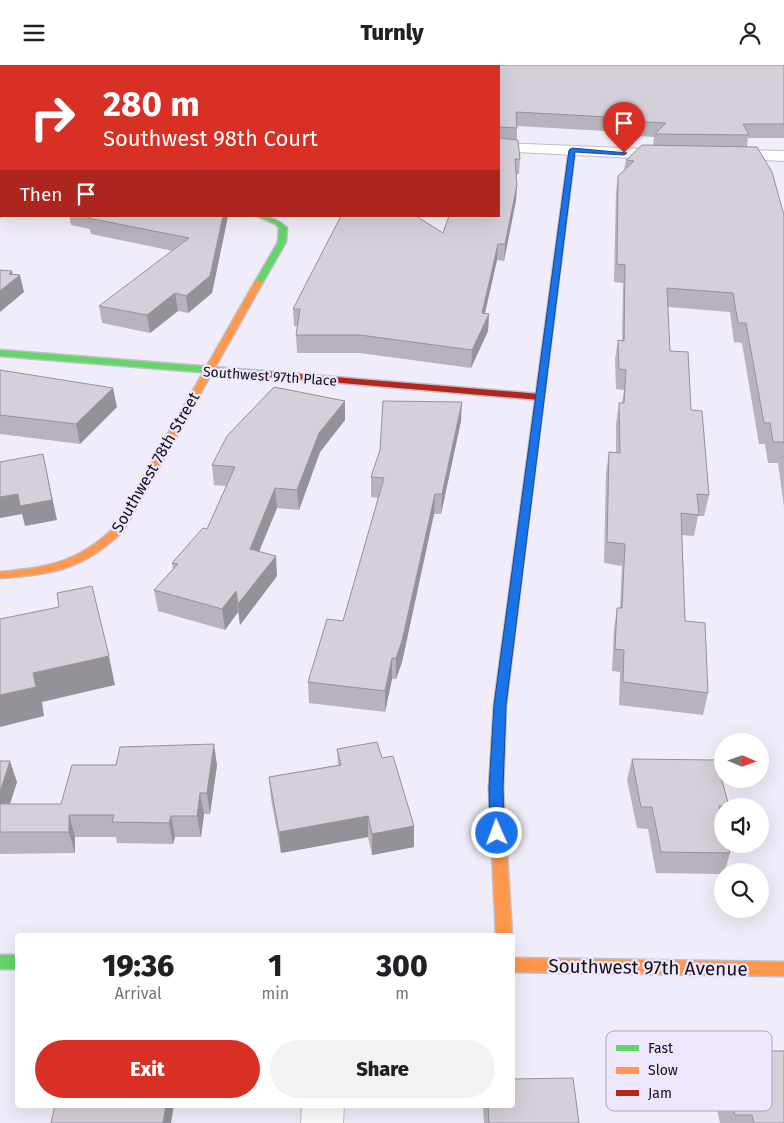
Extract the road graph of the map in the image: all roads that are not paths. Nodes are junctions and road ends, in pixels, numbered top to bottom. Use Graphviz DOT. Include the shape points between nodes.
graph roads {
  1 [pos="500,143"];
  2 [pos="500,147"];
  3 [pos="518,147"];
  4 [pos="572,150"];
  5 [pos="688,155"];
  6 [pos="707,155"];
  7 [pos="784,156"];
  8 [pos="263,217"];
  9 [pos="0,353"];
  10 [pos="207,371"];
  11 [pos="540,397"];
  12 [pos="0,575"];
  13 [pos="504,933"];
  14 [pos="0,962"];
  15 [pos="15,962"];
  16 [pos="515,965"];
  17 [pos="784,969"];
  18 [pos="323,1108"];
  19 [pos="322,1123"];
  1 -- 3 [label="street"];
  2 -- 3 [label="street"];
  3 -- 4 [label="street"];
  4 -- 5 [label="street"];
  4 -- 11 [label="street"];
  6 -- 7 [label="street"];
  8 -- 10 [label="street, Southwest 78th Street" via="278,223 285,231 276,253"];
  9 -- 10 [label="street, Southwest 97th Place"];
  10 -- 11 [label="street, Southwest 97th Place"];
  10 -- 12 [label="street, Southwest 78th Street" via="119,529 98,551 48,571"];
  11 -- 13 [label="street" via="500,705 496,788"];
  14 -- 15 [label="street"];
  16 -- 17 [label="street, Southwest 97th Avenue"];
  18 -- 19 [label="street"];
}
